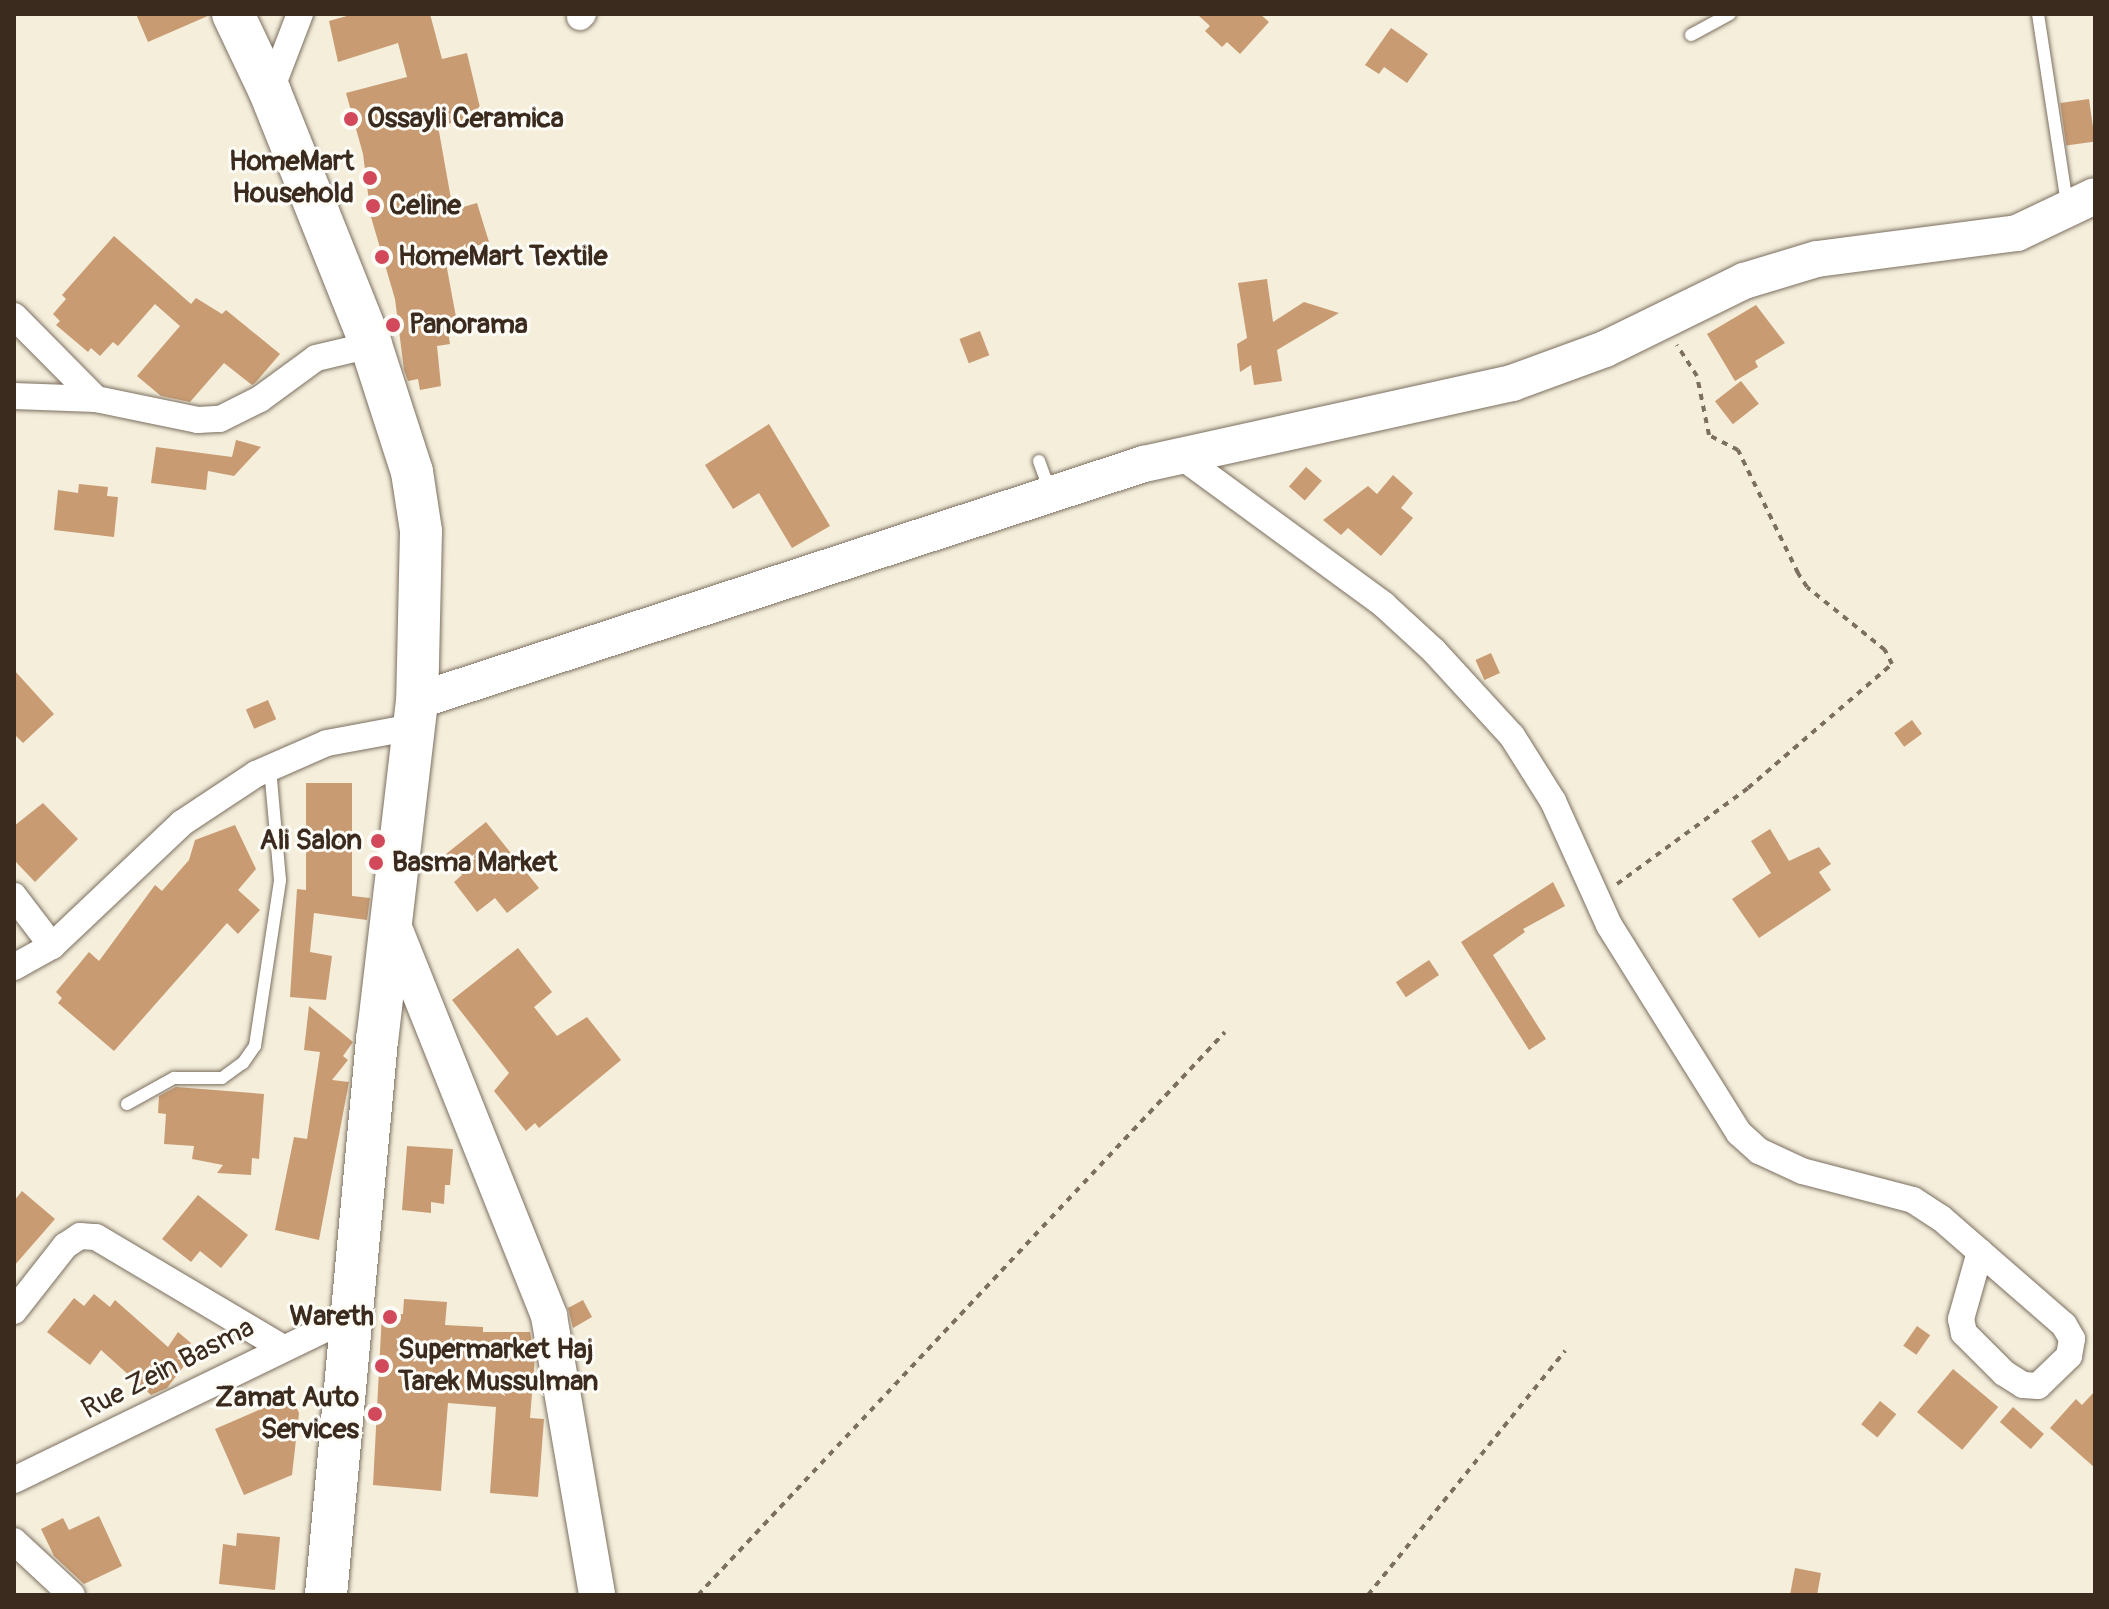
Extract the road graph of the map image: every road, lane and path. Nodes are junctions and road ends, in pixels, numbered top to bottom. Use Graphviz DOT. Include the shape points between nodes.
graph roads {
  1 [pos="233,14"];
  2 [pos="300,14"];
  3 [pos="1730,14"];
  4 [pos="2038,14"];
  5 [pos="1691,35"];
  6 [pos="270,92"];
  7 [pos="2082,203"];
  8 [pos="14,316"];
  9 [pos="1660,320"];
  10 [pos="371,345"];
  11 [pos="14,396"];
  12 [pos="96,399"];
  13 [pos="1178,454"];
  14 [pos="415,714"];
  15 [pos="270,768"];
  16 [pos="14,896"];
  17 [pos="1597,897"];
  18 [pos="392,923"];
  19 [pos="52,946"];
  20 [pos="14,967"];
  21 [pos="1225,1032"];
  22 [pos="127,1104"];
  23 [pos="1980,1252"];
  24 [pos="14,1311"];
  25 [pos="351,1316"];
  26 [pos="281,1347"];
  27 [pos="1565,1351"];
  28 [pos="14,1480"];
  29 [pos="14,1541"];
  30 [pos="72,1595"];
  31 [pos="326,1595"];
  32 [pos="597,1595"];
  33 [pos="698,1595"];
  34 [pos="1368,1595"];
  1 -- 6 [label="main road"];
  2 -- 6 [label="street"];
  3 -- 5 [label="lane"];
  4 -- 7 [label="lane"];
  6 -- 10 [label="main road"];
  7 -- 9 [label="street" via="1994,237 1911,243 1817,259 1744,281"];
  8 -- 12 [label="street"];
  9 -- 13 [label="street" via="1584,358 1512,383 1409,409"];
  9 -- 17 [label="path" via="1697,376 1709,435 1738,450 1807,587 1885,650 1892,664 1693,832"];
  10 -- 12 [label="street" via="316,358 260,399 220,419 198,420"];
  10 -- 14 [label="main road" via="412,472 421,531"];
  11 -- 12 [label="street"];
  13 -- 14 [label="street" via="1045,477"];
  13 -- 17 [label="street" via="1384,605 1476,693 1512,736 1553,801"];
  14 -- 15 [label="street"];
  14 -- 18 [label="main road"];
  15 -- 19 [label="street" via="182,823"];
  15 -- 22 [label="lane" via="280,880 255,1046 222,1078 174,1078"];
  16 -- 19 [label="street"];
  17 -- 23 [label="street" via="1739,1133 1759,1151 1802,1171 1913,1200"];
  18 -- 25 [label="main road"];
  18 -- 32 [label="street" via="549,1316"];
  19 -- 20 [label="street"];
  21 -- 33 [label="path"];
  23 -- 23 [label="street" via="2070,1332 2069,1356 2038,1386 2023,1385 2004,1373 1964,1333 1961,1319"];
  24 -- 26 [label="street" via="65,1246 80,1236 96,1237"];
  25 -- 26 [label="street, Rue Zein Basma"];
  25 -- 31 [label="main road"];
  26 -- 28 [label="street, Rue Zein Basma"];
  27 -- 34 [label="path"];
  29 -- 30 [label="street"];
}
